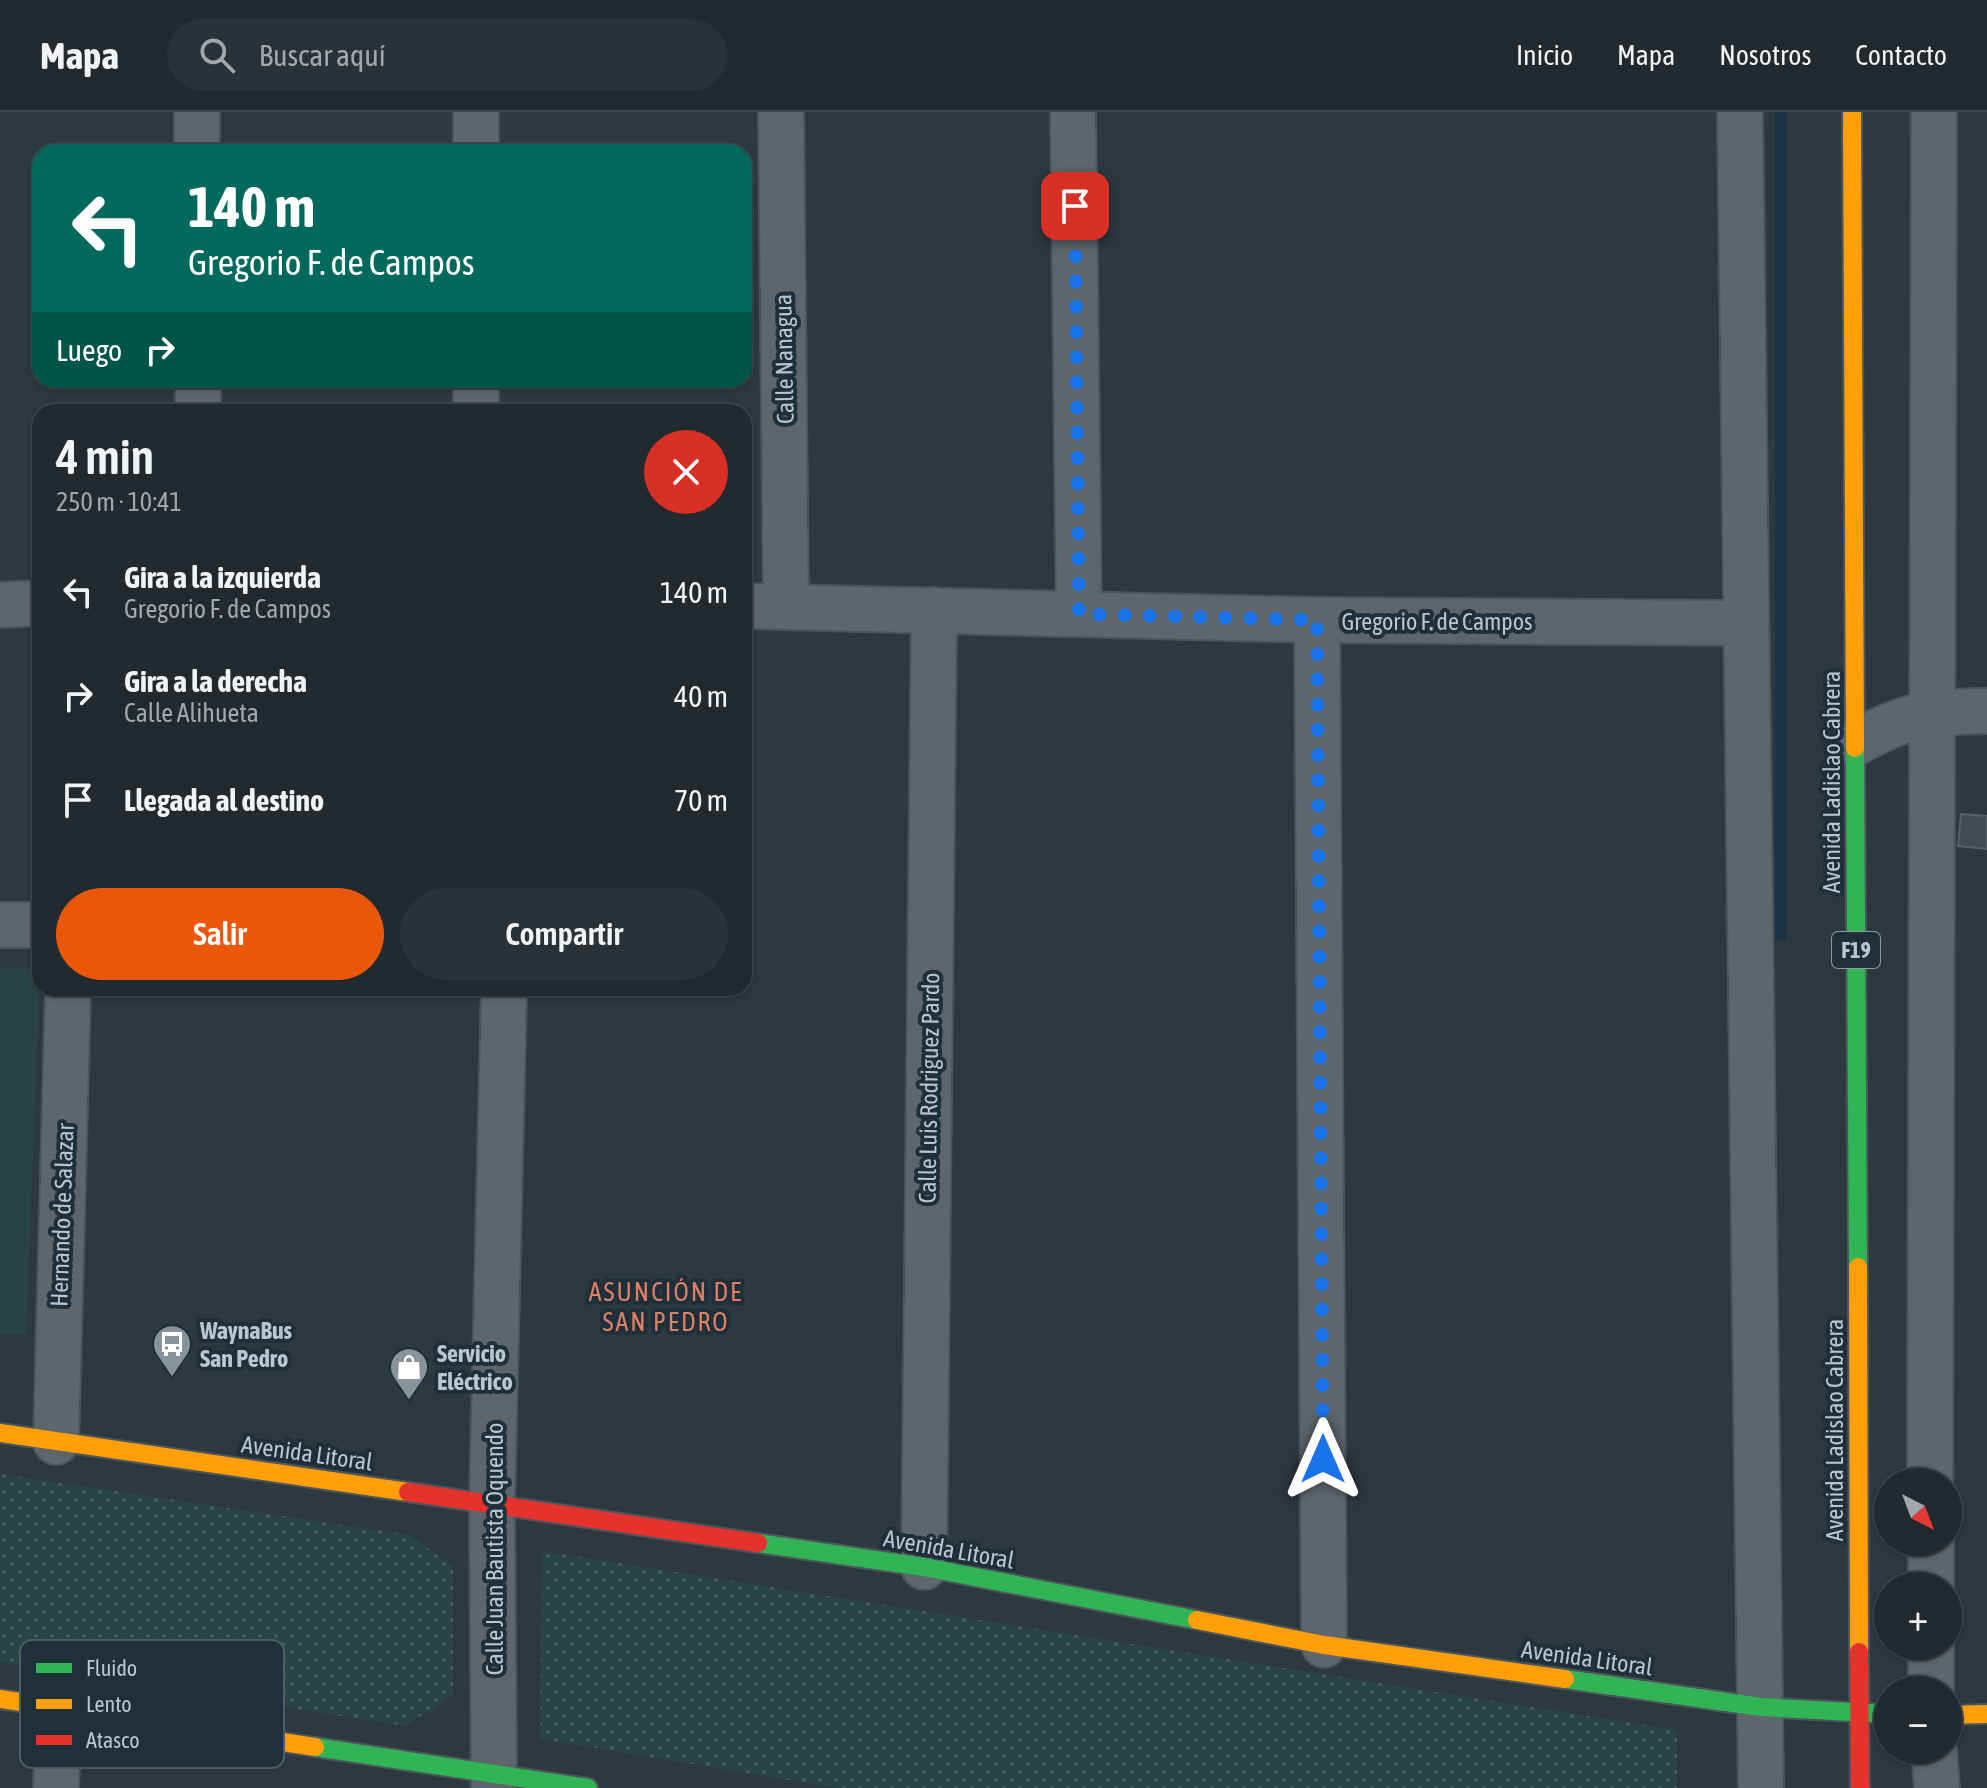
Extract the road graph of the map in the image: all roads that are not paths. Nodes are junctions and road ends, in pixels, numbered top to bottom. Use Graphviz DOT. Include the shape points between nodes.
graph roads {
  1 [pos="197,112"];
  2 [pos="476,112"];
  3 [pos="781,112"];
  4 [pos="1073,112"];
  5 [pos="1740,112"];
  6 [pos="1852,112"];
  7 [pos="1934,112"];
  8 [pos="197,144"];
  9 [pos="476,144"];
  10 [pos="32,603"];
  11 [pos="0,605"];
  12 [pos="765,606"];
  13 [pos="934,610"];
  14 [pos="1079,614"];
  15 [pos="1317,620"];
  16 [pos="1746,623"];
  17 [pos="1987,711"];
  18 [pos="1930,712"];
  19 [pos="1855,743"];
  20 [pos="0,925"];
  21 [pos="32,925"];
  22 [pos="68,996"];
  23 [pos="504,996"];
  24 [pos="0,1433"];
  25 [pos="56,1442"];
  26 [pos="1930,1468"];
  27 [pos="492,1503"];
  28 [pos="924,1567"];
  29 [pos="1324,1645"];
  30 [pos="0,1699"];
  31 [pos="20,1702"];
  32 [pos="1761,1707"];
  33 [pos="1860,1714"];
  34 [pos="1874,1714"];
  35 [pos="1987,1714"];
  36 [pos="1962,1715"];
  37 [pos="284,1746"];
  38 [pos="1935,1764"];
  39 [pos="57,1768"];
  40 [pos="494,1781"];
  41 [pos="56,1788"];
  42 [pos="588,1788"];
  43 [pos="1761,1788"];
  44 [pos="1860,1788"];
  45 [pos="1937,1788"];
  1 -- 8 [label="street"];
  2 -- 9 [label="street"];
  3 -- 12 [label="street, Calle Nanagua"];
  4 -- 14 [label="street"];
  5 -- 16 [label="street"];
  6 -- 19 [label="main road, Avenida Ladislao Cabrera / F19"];
  7 -- 18 [label="street"];
  10 -- 11 [label="street"];
  12 -- 13 [label="street, Gregorio F. de Campos"];
  13 -- 14 [label="street, Gregorio F. de Campos"];
  13 -- 28 [label="street, Calle Luis Rodriguez Pardo"];
  14 -- 15 [label="street, Gregorio F. de Campos"];
  15 -- 16 [label="street, Gregorio F. de Campos"];
  15 -- 29 [label="street"];
  16 -- 32 [label="street"];
  17 -- 18 [label="street"];
  18 -- 19 [label="street" via="1896,720"];
  18 -- 26 [label="street"];
  19 -- 33 [label="main road, Avenida Ladislao Cabrera / F19"];
  20 -- 21 [label="street"];
  22 -- 25 [label="street, Hernando de Salazar"];
  23 -- 27 [label="street, Calle Juan Bautista Oquendo"];
  24 -- 25 [label="main road, Avenida Litoral"];
  25 -- 27 [label="main road, Avenida Litoral"];
  27 -- 28 [label="main road, Avenida Litoral"];
  27 -- 40 [label="street, Calle Juan Bautista Oquendo"];
  28 -- 29 [label="main road, Avenida Litoral"];
  29 -- 32 [label="main road, Avenida Litoral"];
  30 -- 31 [label="main road"];
  32 -- 33 [label="main road, Avenida Litoral"];
  32 -- 43 [label="street"];
  33 -- 34 [label="main road, Avenida Litoral"];
  33 -- 44 [label="main road, Avenida Ladislao Cabrera / F19"];
  35 -- 36 [label="main road"];
  37 -- 40 [label="main road"];
  38 -- 45 [label="street"];
  39 -- 41 [label="street"];
  40 -- 42 [label="main road"];
}
